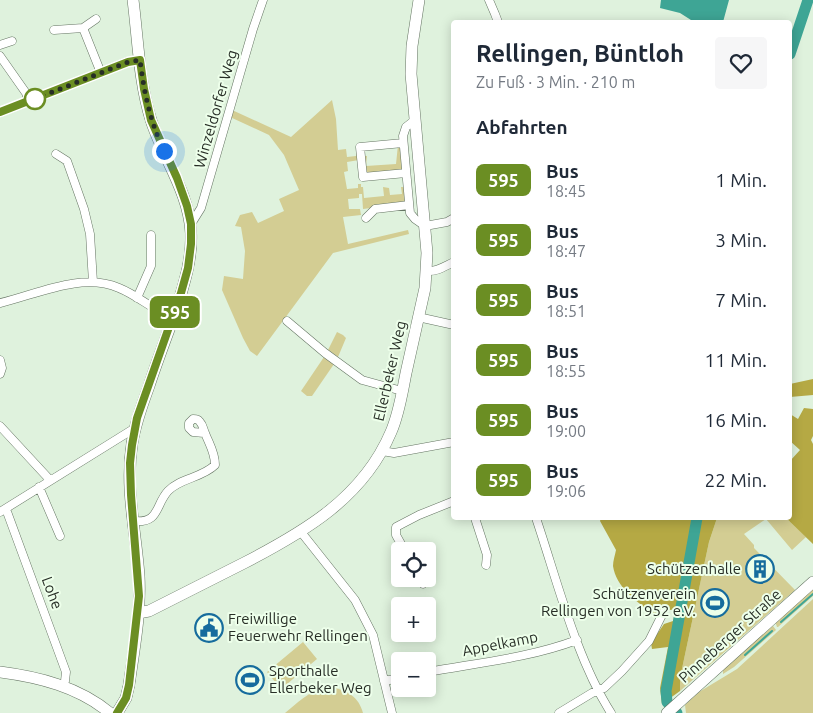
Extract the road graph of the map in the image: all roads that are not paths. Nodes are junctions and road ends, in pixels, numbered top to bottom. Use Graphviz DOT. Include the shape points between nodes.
graph roads {
  1 [pos="133,0"];
  2 [pos="263,0"];
  3 [pos="420,0"];
  4 [pos="489,0"];
  5 [pos="96,19"];
  6 [pos="498,20"];
  7 [pos="83,28"];
  8 [pos="54,30"];
  9 [pos="12,40"];
  10 [pos="0,45"];
  11 [pos="0,56"];
  12 [pos="140,60"];
  13 [pos="101,72"];
  14 [pos="29,102"];
  15 [pos="0,112"];
  16 [pos="415,120"];
  17 [pos="403,143"];
  18 [pos="56,154"];
  19 [pos="406,173"];
  20 [pos="409,205"];
  21 [pos="366,218"];
  22 [pos="451,220"];
  23 [pos="191,224"];
  24 [pos="425,226"];
  25 [pos="151,235"];
  26 [pos="451,263"];
  27 [pos="427,271"];
  28 [pos="93,282"];
  29 [pos="137,298"];
  30 [pos="0,303"];
  31 [pos="173,318"];
  32 [pos="418,318"];
  33 [pos="287,321"];
  34 [pos="451,324"];
  35 [pos="0,360"];
  36 [pos="0,374"];
  37 [pos="402,391"];
  38 [pos="0,426"];
  39 [pos="134,428"];
  40 [pos="204,433"];
  41 [pos="451,443"];
  42 [pos="382,451"];
  43 [pos="50,480"];
  44 [pos="39,487"];
  45 [pos="451,502"];
  46 [pos="3,511"];
  47 [pos="476,520"];
  48 [pos="537,520"];
  49 [pos="133,521"];
  50 [pos="301,532"];
  51 [pos="60,536"];
  52 [pos="400,542"];
  53 [pos="486,565"];
  54 [pos="813,582"];
  55 [pos="138,613"];
  56 [pos="663,613"];
  57 [pos="576,640"];
  58 [pos="436,671"];
  59 [pos="0,672"];
  60 [pos="391,680"];
  61 [pos="384,681"];
  62 [pos="62,686"];
  63 [pos="597,691"];
  64 [pos="110,713"];
  65 [pos="117,713"];
  66 [pos="392,713"];
  67 [pos="560,713"];
  68 [pos="611,713"];
  69 [pos="667,713"];
  1 -- 12 [label="main road"];
  2 -- 23 [label="street, Winzeldorfer Weg" via="201,208"];
  3 -- 16 [label="main road, Ellerbeker Weg" via="412,46"];
  4 -- 6 [label="street"];
  5 -- 7 [label="street"];
  7 -- 8 [label="street"];
  7 -- 13 [label="street"];
  9 -- 10 [label="street"];
  11 -- 14 [label="street"];
  12 -- 13 [label="street"];
  12 -- 23 [label="main road" via="151,120 182,192"];
  13 -- 14 [label="street"];
  14 -- 15 [label="street"];
  16 -- 17 [label="street" via="404,131"];
  16 -- 24 [label="main road, Ellerbeker Weg"];
  17 -- 19 [label="street"];
  17 -- 19 [label="street" via="360,147 363,177"];
  18 -- 28 [label="street" via="67,160 84,209 90,234"];
  19 -- 20 [label="street"];
  20 -- 21 [label="street" via="375,209"];
  20 -- 24 [label="street" via="410,213"];
  22 -- 24 [label="street"];
  23 -- 31 [label="main road" via="191,256"];
  24 -- 27 [label="main road, Ellerbeker Weg"];
  25 -- 29 [label="street" via="151,266"];
  26 -- 27 [label="street" via="438,270"];
  27 -- 32 [label="main road, Ellerbeker Weg"];
  28 -- 29 [label="street" via="108,284"];
  28 -- 30 [label="street" via="69,284"];
  29 -- 31 [label="street"];
  31 -- 39 [label="main road"];
  32 -- 34 [label="street"];
  32 -- 37 [label="main road, Ellerbeker Weg"];
  33 -- 37 [label="street" via="362,380"];
  35 -- 36 [label="street"];
  37 -- 42 [label="main road, Ellerbeker Weg" via="392,431"];
  38 -- 43 [label="street"];
  39 -- 43 [label="street"];
  39 -- 49 [label="main road" via="130,463"];
  40 -- 49 [label="street" via="212,447 215,465 168,490 158,512 151,518"];
  41 -- 42 [label="street" via="394,453"];
  42 -- 50 [label="main road, Ellerbeker Weg" via="350,494"];
  43 -- 44 [label="street"];
  44 -- 46 [label="street"];
  44 -- 51 [label="street"];
  45 -- 52 [label="street" via="396,527"];
  46 -- 62 [label="street, Lohe" via="66,672"];
  47 -- 53 [label="street" via="485,547"];
  48 -- 57 [label="street"];
  49 -- 55 [label="main road" via="139,577"];
  50 -- 55 [label="main road, Ellerbeker Weg" via="149,611"];
  50 -- 61 [label="street" via="355,600 373,634"];
  54 -- 69 [label="main road, Pinneberger Straße"];
  55 -- 65 [label="main road" via="129,685"];
  56 -- 63 [label="street" via="640,652"];
  57 -- 58 [label="street, Appelkamp" via="529,654"];
  57 -- 63 [label="street"];
  59 -- 62 [label="main road" via="27,675"];
  60 -- 61 [label="street"];
  61 -- 66 [label="street"];
  62 -- 64 [label="main road"];
  63 -- 67 [label="street"];
  63 -- 68 [label="street"];
}
